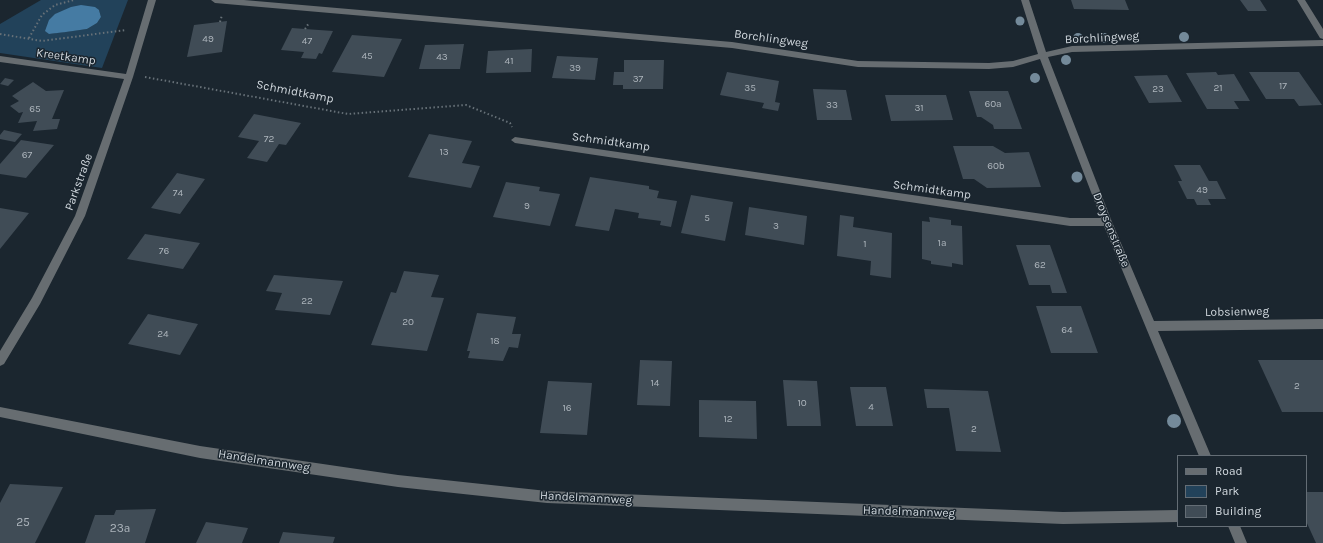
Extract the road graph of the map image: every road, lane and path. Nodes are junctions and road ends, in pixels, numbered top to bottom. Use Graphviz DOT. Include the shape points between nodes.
graph roads {
  1 [pos="74,0"];
  2 [pos="152,0"];
  3 [pos="215,0"];
  4 [pos="1025,0"];
  5 [pos="1301,0"];
  6 [pos="143,28"];
  7 [pos="0,34"];
  8 [pos="1323,36"];
  9 [pos="29,38"];
  10 [pos="1323,43"];
  11 [pos="1043,55"];
  12 [pos="0,59"];
  13 [pos="129,77"];
  14 [pos="515,140"];
  15 [pos="1107,222"];
  16 [pos="1323,324"];
  17 [pos="1152,326"];
  18 [pos="0,361"];
  19 [pos="0,412"];
  20 [pos="1205,455"];
  21 [pos="1177,516"];
  22 [pos="1234,527"];
  23 [pos="1241,543"];
  1 -- 9 [label="path" via="55,5 46,12 35,25"];
  2 -- 6 [label="street, Parkstraße"];
  3 -- 11 [label="street, Borchlingweg" via="732,45 858,64 989,66 1013,64"];
  4 -- 11 [label="street, Droysenstraße"];
  5 -- 8 [label="street"];
  6 -- 9 [label="path" via="55,40"];
  6 -- 13 [label="street, Parkstraße"];
  7 -- 9 [label="path"];
  10 -- 11 [label="street, Borchlingweg" via="1072,49"];
  11 -- 15 [label="street, Droysenstraße"];
  12 -- 13 [label="street, Kreetkamp"];
  13 -- 14 [label="path, Schmidtkamp" via="147,77 348,114 466,105 510,122"];
  13 -- 18 [label="street, Parkstraße" via="80,216 36,301"];
  14 -- 15 [label="street, Schmidtkamp" via="1070,222"];
  15 -- 17 [label="street, Droysenstraße"];
  16 -- 17 [label="street, Lobsienweg"];
  17 -- 20 [label="street, Droysenstraße"];
  19 -- 21 [label="street, Handelmannweg" via="200,452 398,481 547,497 1063,518"];
  22 -- 23 [label="street"];
}
